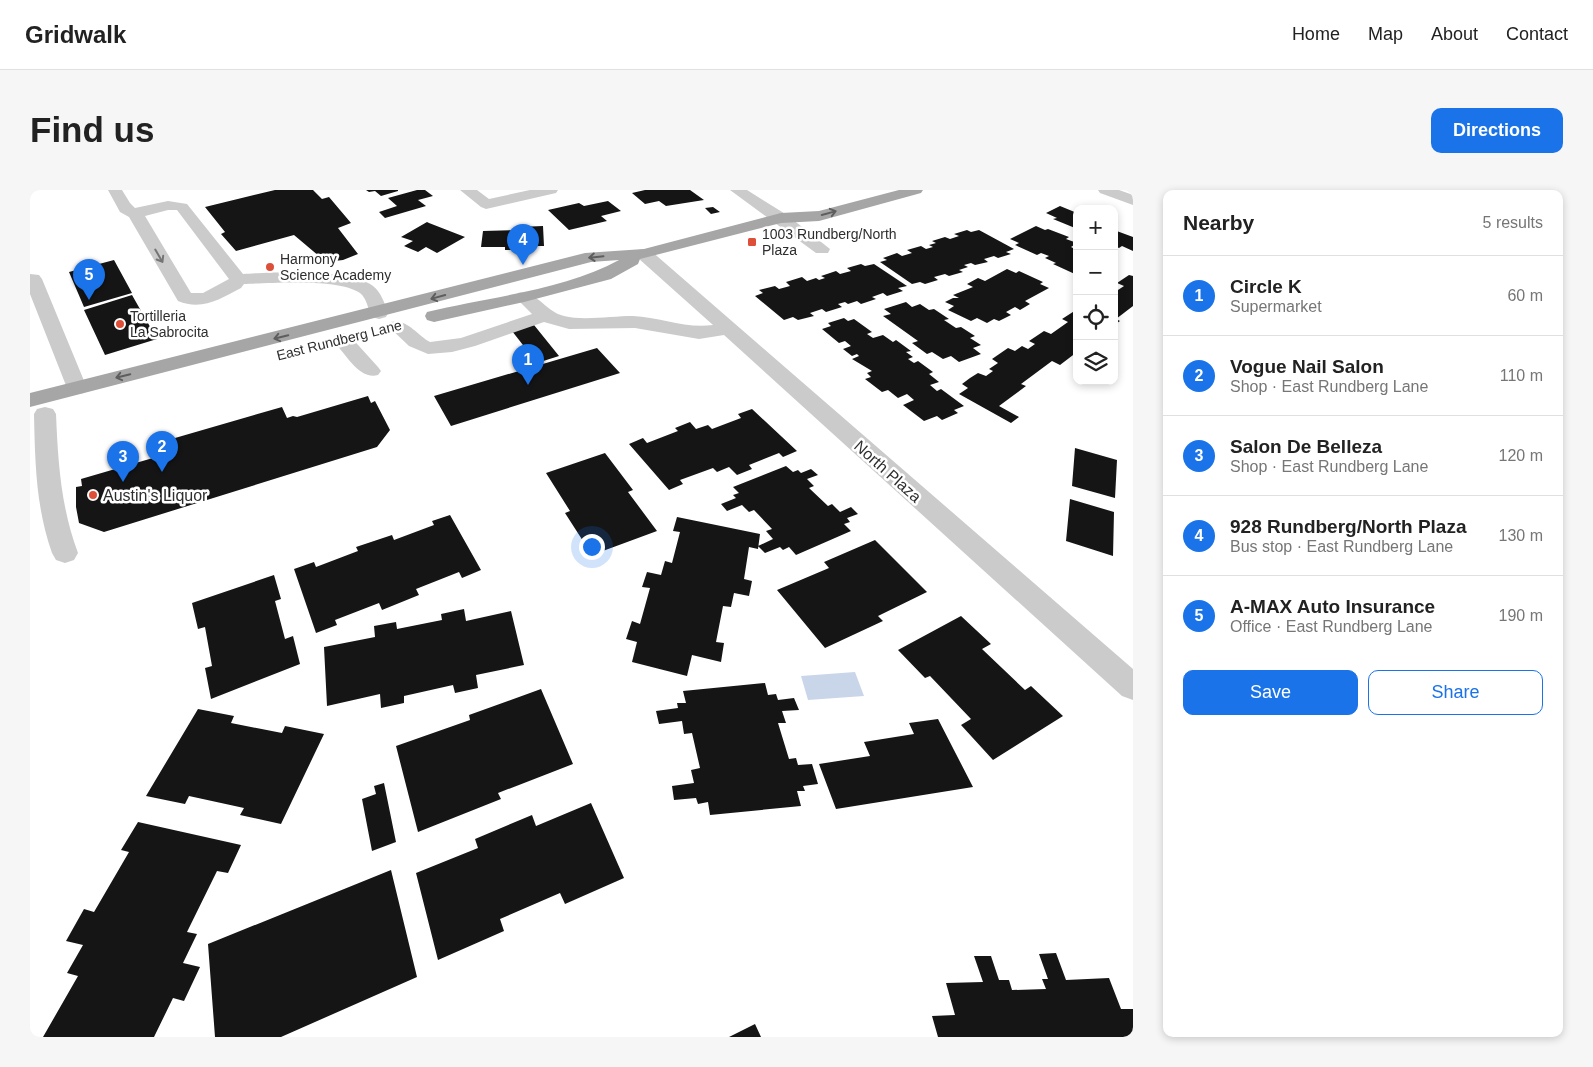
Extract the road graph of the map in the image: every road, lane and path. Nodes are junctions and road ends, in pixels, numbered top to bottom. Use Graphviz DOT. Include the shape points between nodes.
graph roads {
  1 [pos="115,190"];
  2 [pos="467,190"];
  3 [pos="550,190"];
  4 [pos="737,190"];
  5 [pos="866,190"];
  6 [pos="916,190"];
  7 [pos="1105,190"];
  8 [pos="1133,200"];
  9 [pos="135,213"];
  10 [pos="781,218"];
  11 [pos="822,249"];
  12 [pos="644,254"];
  13 [pos="238,279"];
  14 [pos="33,280"];
  15 [pos="524,297"];
  16 [pos="544,316"];
  17 [pos="730,329"];
  18 [pos="364,331"];
  19 [pos="292,352"];
  20 [pos="371,371"];
  21 [pos="76,388"];
  22 [pos="35,411"];
  23 [pos="65,553"];
  24 [pos="1133,687"];
  1 -- 9 [label="street" via="128,211"];
  2 -- 3 [label="street" via="486,204"];
  4 -- 10 [label="street"];
  5 -- 10 [label="main road, East Rundberg Lane" via="804,206"];
  10 -- 6 [label="main road, East Rundberg Lane, one-way" via="819,216"];
  7 -- 8 [label="street"];
  9 -- 13 [label="street" via="170,205 182,207"];
  9 -- 13 [label="street, one-way" via="184,297 202,300 235,284"];
  10 -- 11 [label="street"];
  10 -- 12 [label="main road, East Rundberg Lane"];
  12 -- 15 [label="main road, East Rundberg Lane" via="605,274"];
  12 -- 17 [label="street, North Plaza"];
  12 -- 18 [label="main road, East Rundberg Lane, one-way" via="591,257"];
  13 -- 18 [label="street" via="326,280 368,291 372,296"];
  14 -- 21 [label="street"];
  15 -- 16 [label="street"];
  15 -- 18 [label="main road, East Rundberg Lane"];
  16 -- 17 [label="street" via="569,323 634,322 694,333"];
  16 -- 18 [label="street" via="437,348 426,347 412,339"];
  17 -- 24 [label="street, North Plaza"];
  18 -- 20 [label="street"];
  18 -- 21 [label="main road, East Rundberg Lane, one-way"];
  19 -- 22 [label="main road, East Rundberg Lane"];
  21 -- 22 [label="main road, East Rundberg Lane"];
  22 -- 23 [label="street" via="57,535"];
}
